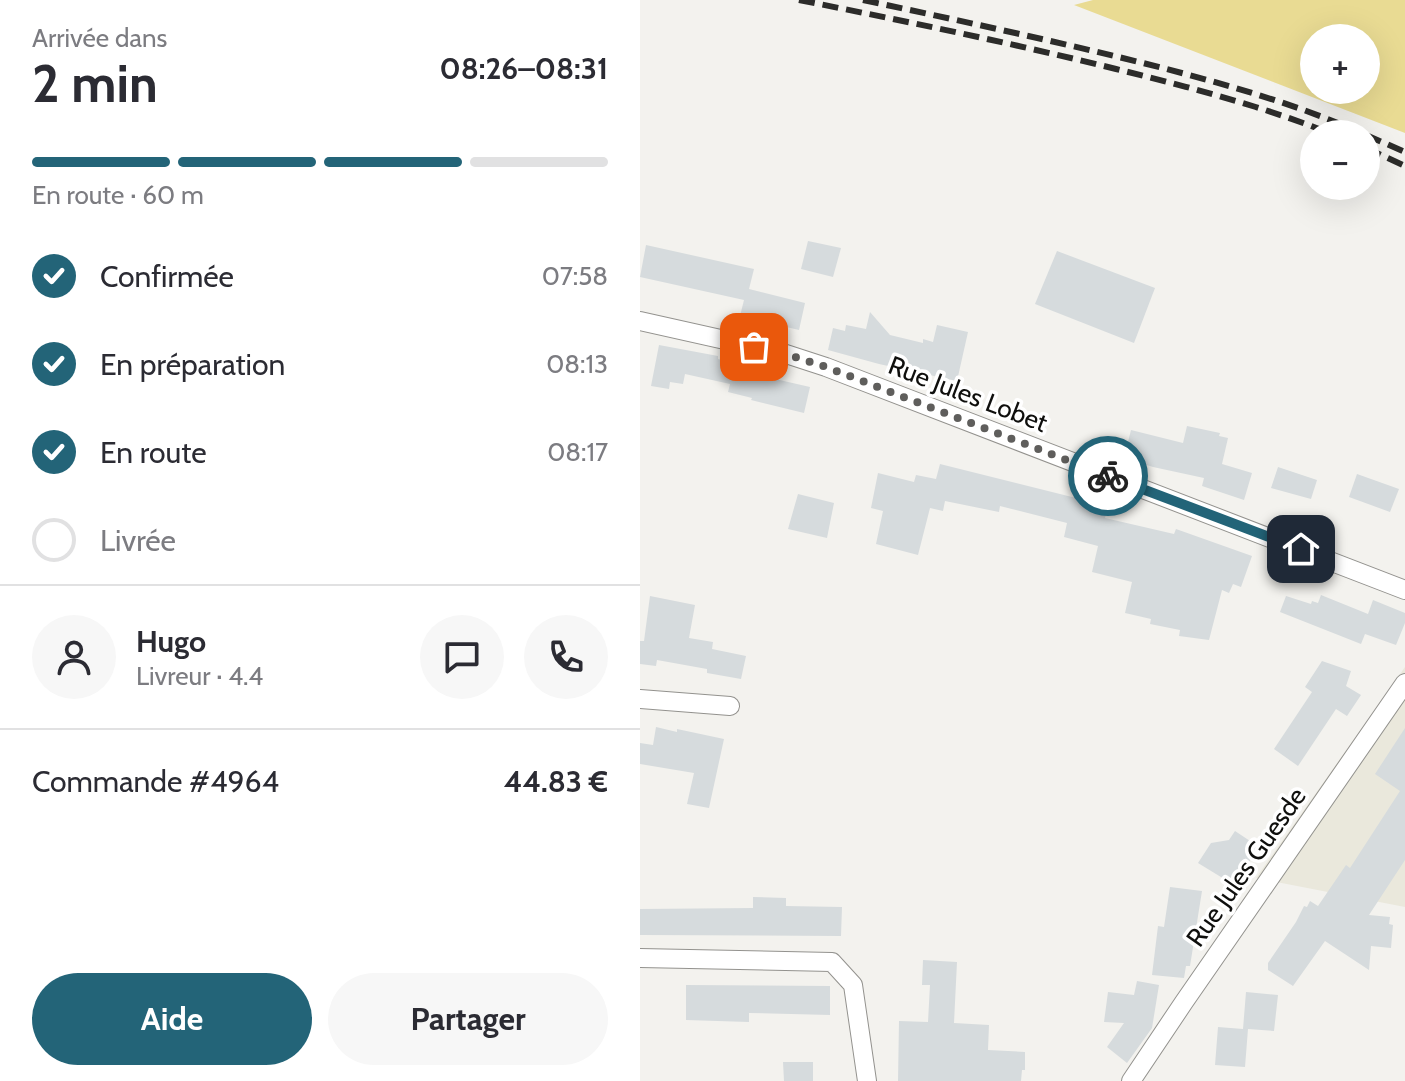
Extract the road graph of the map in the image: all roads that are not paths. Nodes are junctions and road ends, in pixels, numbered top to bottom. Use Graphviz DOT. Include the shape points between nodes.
graph roads {
  1 [pos="640,321"];
  2 [pos="1405,590"];
  3 [pos="1405,683"];
  4 [pos="640,699"];
  5 [pos="730,706"];
  6 [pos="640,958"];
  7 [pos="867,1081"];
  8 [pos="1131,1081"];
  1 -- 2 [label="street, Rue Jules Lobet" via="826,367"];
  3 -- 8 [label="street, Rue Jules Guesde"];
  4 -- 5 [label="street"];
  6 -- 7 [label="street" via="832,962 853,985"];
}
